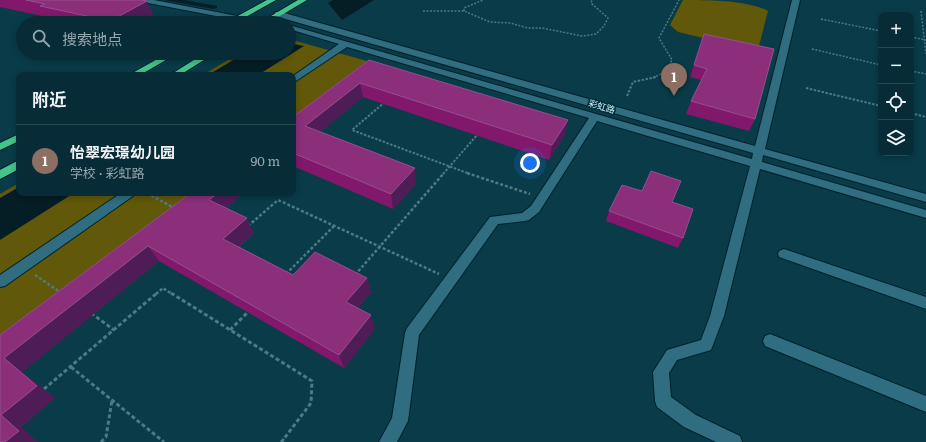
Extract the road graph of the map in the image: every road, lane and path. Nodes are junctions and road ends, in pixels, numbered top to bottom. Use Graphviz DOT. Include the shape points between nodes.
graph roads {
  1 [pos="143,0"];
  2 [pos="272,0"];
  3 [pos="303,0"];
  4 [pos="483,0"];
  5 [pos="592,0"];
  6 [pos="679,0"];
  7 [pos="796,0"];
  8 [pos="423,11"];
  9 [pos="464,11"];
  10 [pos="921,11"];
  11 [pos="278,14"];
  12 [pos="227,16"];
  13 [pos="241,16"];
  14 [pos="276,16"];
  15 [pos="284,16"];
  16 [pos="821,19"];
  17 [pos="296,20"];
  18 [pos="296,30"];
  19 [pos="878,30"];
  20 [pos="914,38"];
  21 [pos="925,40"];
  22 [pos="345,44"];
  23 [pos="812,49"];
  24 [pos="926,54"];
  25 [pos="386,55"];
  26 [pos="161,60"];
  27 [pos="199,60"];
  28 [pos="878,63"];
  29 [pos="374,64"];
  30 [pos="139,72"];
  31 [pos="179,72"];
  32 [pos="914,72"];
  33 [pos="926,74"];
  34 [pos="296,78"];
  35 [pos="806,88"];
  36 [pos="627,96"];
  37 [pos="387,100"];
  38 [pos="878,105"];
  39 [pos="914,115"];
  40 [pos="595,117"];
  41 [pos="926,117"];
  42 [pos="473,130"];
  43 [pos="16,139"];
  44 [pos="0,147"];
  45 [pos="759,150"];
  46 [pos="756,164"];
  47 [pos="16,166"];
  48 [pos="449,167"];
  49 [pos="0,175"];
  50 [pos="125,196"];
  51 [pos="153,196"];
  52 [pos="542,198"];
  53 [pos="926,198"];
  54 [pos="175,208"];
  55 [pos="926,214"];
  56 [pos="334,226"];
  57 [pos="244,229"];
  58 [pos="380,247"];
  59 [pos="784,254"];
  60 [pos="23,266"];
  61 [pos="285,275"];
  62 [pos="354,276"];
  63 [pos="452,280"];
  64 [pos="0,282"];
  65 [pos="62,294"];
  66 [pos="926,303"];
  67 [pos="252,308"];
  68 [pos="88,312"];
  69 [pos="114,330"];
  70 [pos="230,330"];
  71 [pos="770,341"];
  72 [pos="71,367"];
  73 [pos="44,389"];
  74 [pos="112,400"];
  75 [pos="926,404"];
  76 [pos="283,441"];
  77 [pos="101,442"];
  78 [pos="164,442"];
  79 [pos="387,442"];
  80 [pos="734,442"];
  1 -- 12 [label="street"];
  2 -- 13 [label="highway"];
  3 -- 11 [label="highway"];
  4 -- 9 [label="path" via="464,8"];
  5 -- 9 [label="path" via="591,3 608,18 596,34 582,36 510,23 490,22"];
  6 -- 36 [label="path" via="659,38 672,60 670,68 660,77 633,82"];
  7 -- 45 [label="street"];
  8 -- 9 [label="path"];
  10 -- 21 [label="path"];
  11 -- 14 [label="highway"];
  11 -- 15 [label="street, 彩虹路"];
  16 -- 19 [label="path"];
  17 -- 45 [label="street, 彩虹路"];
  18 -- 22 [label="street, 彩虹路"];
  20 -- 21 [label="path"];
  21 -- 24 [label="path"];
  22 -- 25 [label="street, 彩虹路"];
  22 -- 34 [label="street"];
  23 -- 28 [label="path"];
  25 -- 29 [label="street"];
  25 -- 40 [label="street, 彩虹路"];
  26 -- 30 [label="highway"];
  27 -- 31 [label="highway"];
  32 -- 33 [label="path"];
  35 -- 38 [label="path"];
  37 -- 48 [label="path" via="352,130"];
  39 -- 41 [label="path"];
  40 -- 46 [label="street, 彩虹路"];
  40 -- 52 [label="street"];
  42 -- 48 [label="path" via="480,132"];
  43 -- 44 [label="highway"];
  45 -- 46 [label="street"];
  45 -- 53 [label="street, 彩虹路"];
  46 -- 55 [label="street, 彩虹路"];
  46 -- 80 [label="street" via="717,316 706,345 672,355 661,372 663,401 690,421"];
  47 -- 49 [label="highway"];
  48 -- 52 [label="path"];
  48 -- 58 [label="path"];
  50 -- 60 [label="street"];
  51 -- 54 [label="path"];
  52 -- 63 [label="street" via="535,209 525,217 494,220"];
  56 -- 57 [label="path" via="278,200"];
  56 -- 58 [label="path"];
  56 -- 61 [label="path"];
  58 -- 62 [label="path"];
  58 -- 63 [label="path"];
  59 -- 66 [label="street"];
  60 -- 64 [label="street"];
  60 -- 65 [label="path"];
  63 -- 79 [label="street" via="412,333 400,421"];
  67 -- 70 [label="path"];
  68 -- 69 [label="path"];
  69 -- 70 [label="path" via="163,288"];
  69 -- 72 [label="path"];
  70 -- 76 [label="path" via="312,381 311,403"];
  71 -- 75 [label="street"];
  72 -- 73 [label="path"];
  72 -- 74 [label="path"];
  74 -- 77 [label="path" via="106,437"];
  74 -- 78 [label="path"];
}
